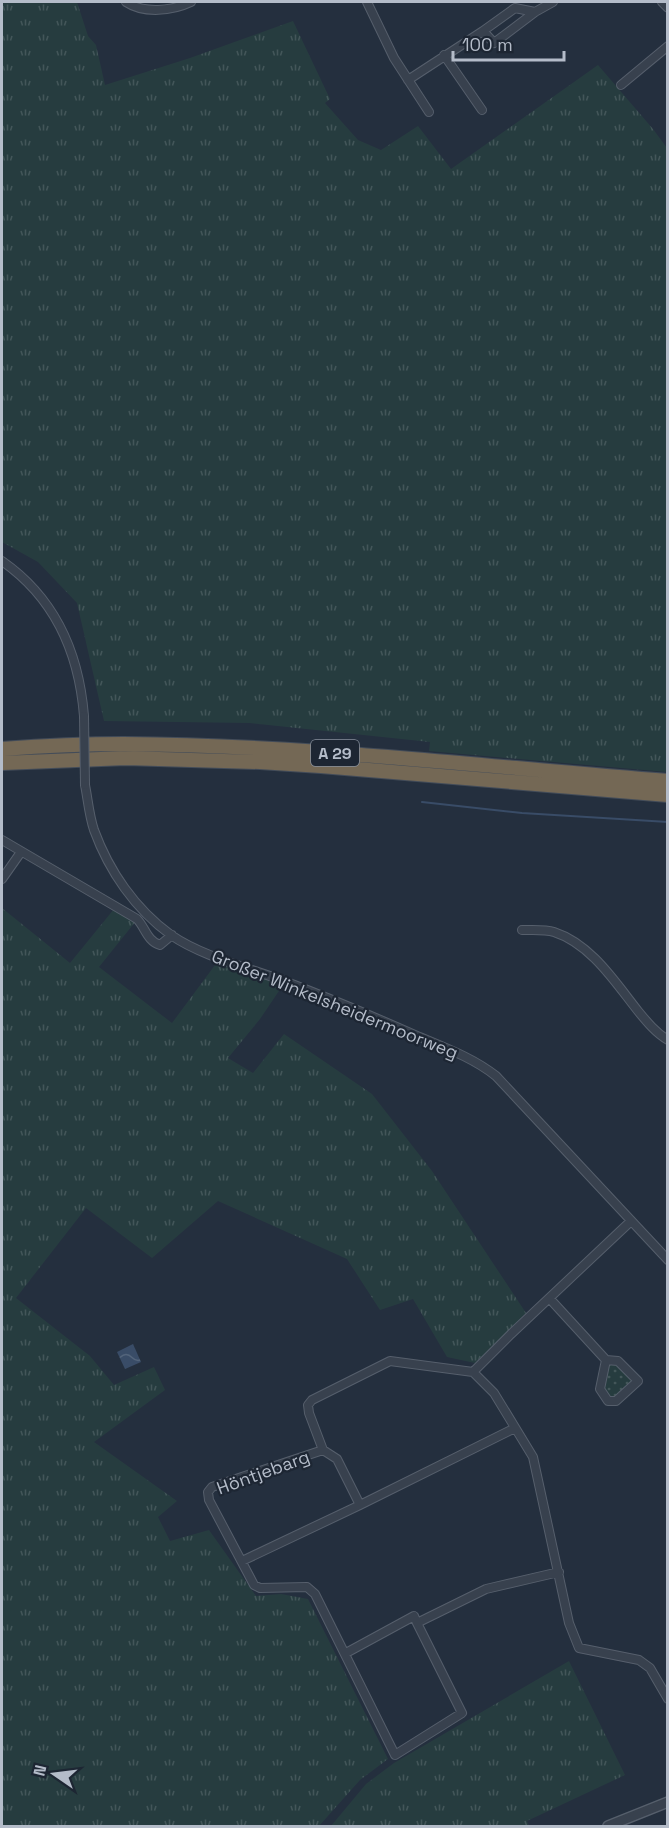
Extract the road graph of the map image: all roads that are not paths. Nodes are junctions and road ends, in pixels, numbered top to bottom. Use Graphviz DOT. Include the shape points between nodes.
graph roads {
  1 [pos="126,2"];
  2 [pos="191,2"];
  3 [pos="367,2"];
  4 [pos="553,2"];
  5 [pos="662,2"];
  6 [pos="668,8"];
  7 [pos="535,12"];
  8 [pos="483,31"];
  9 [pos="668,46"];
  10 [pos="444,55"];
  11 [pos="408,80"];
  12 [pos="621,85"];
  13 [pos="482,110"];
  14 [pos="429,112"];
  15 [pos="2,561"];
  16 [pos="2,749"];
  17 [pos="2,763"];
  18 [pos="668,781"];
  19 [pos="668,795"];
  20 [pos="2,840"];
  21 [pos="21,852"];
  22 [pos="2,879"];
  23 [pos="522,930"];
  24 [pos="172,935"];
  25 [pos="668,1040"];
  26 [pos="631,1221"];
  27 [pos="668,1260"];
  28 [pos="550,1299"];
  29 [pos="606,1360"];
  30 [pos="473,1372"];
  31 [pos="515,1428"];
  32 [pos="323,1450"];
  33 [pos="360,1505"];
  34 [pos="242,1561"];
  35 [pos="559,1572"];
  36 [pos="417,1623"];
  37 [pos="345,1653"];
  38 [pos="668,1699"];
  39 [pos="668,1802"];
  40 [pos="608,1827"];
  1 -- 2 [label="street" via="157,10"];
  3 -- 11 [label="street"];
  4 -- 7 [label="street"];
  5 -- 6 [label="street"];
  7 -- 8 [label="street" via="515,8"];
  7 -- 8 [label="street" via="494,43"];
  8 -- 10 [label="street"];
  9 -- 12 [label="street"];
  10 -- 11 [label="street"];
  10 -- 13 [label="street"];
  11 -- 14 [label="street"];
  15 -- 24 [label="street, Großer Winkelsheidermoorweg, bridge" via="43,598 64,632 76,665 84,716 85,785 94,830 121,885"];
  16 -- 18 [label="highway, A 29" via="123,744 316,751"];
  17 -- 19 [label="highway, A 29" via="126,758 260,762"];
  20 -- 21 [label="street"];
  21 -- 22 [label="street"];
  21 -- 24 [label="street" via="136,919 153,943 160,945"];
  23 -- 25 [label="street" via="552,931 575,941 601,965 661,1037"];
  24 -- 26 [label="street, Großer Winkelsheidermoorweg" via="484,1066"];
  26 -- 27 [label="street, Großer Winkelsheidermoorweg"];
  26 -- 28 [label="street"];
  28 -- 29 [label="street"];
  28 -- 30 [label="street"];
  29 -- 29 [label="street" via="618,1361 638,1381 616,1401 608,1401 600,1389"];
  30 -- 31 [label="street" via="494,1393"];
  30 -- 32 [label="street, Höntjebarg" via="390,1361 312,1400 309,1413"];
  31 -- 33 [label="street"];
  31 -- 35 [label="street" via="533,1457"];
  32 -- 33 [label="street, Höntjebarg" via="337,1459"];
  32 -- 34 [label="street, Höntjebarg" via="212,1487 208,1492 208,1500"];
  33 -- 34 [label="street"];
  34 -- 37 [label="street, Höntjebarg" via="254,1585 260,1588 307,1587 315,1594"];
  35 -- 36 [label="street" via="486,1589"];
  35 -- 38 [label="street" via="569,1623 579,1648 639,1660 650,1668"];
  36 -- 37 [label="street" via="414,1616"];
  36 -- 37 [label="street, Höntjebarg" via="462,1713 395,1755"];
  39 -- 40 [label="street"];
}
